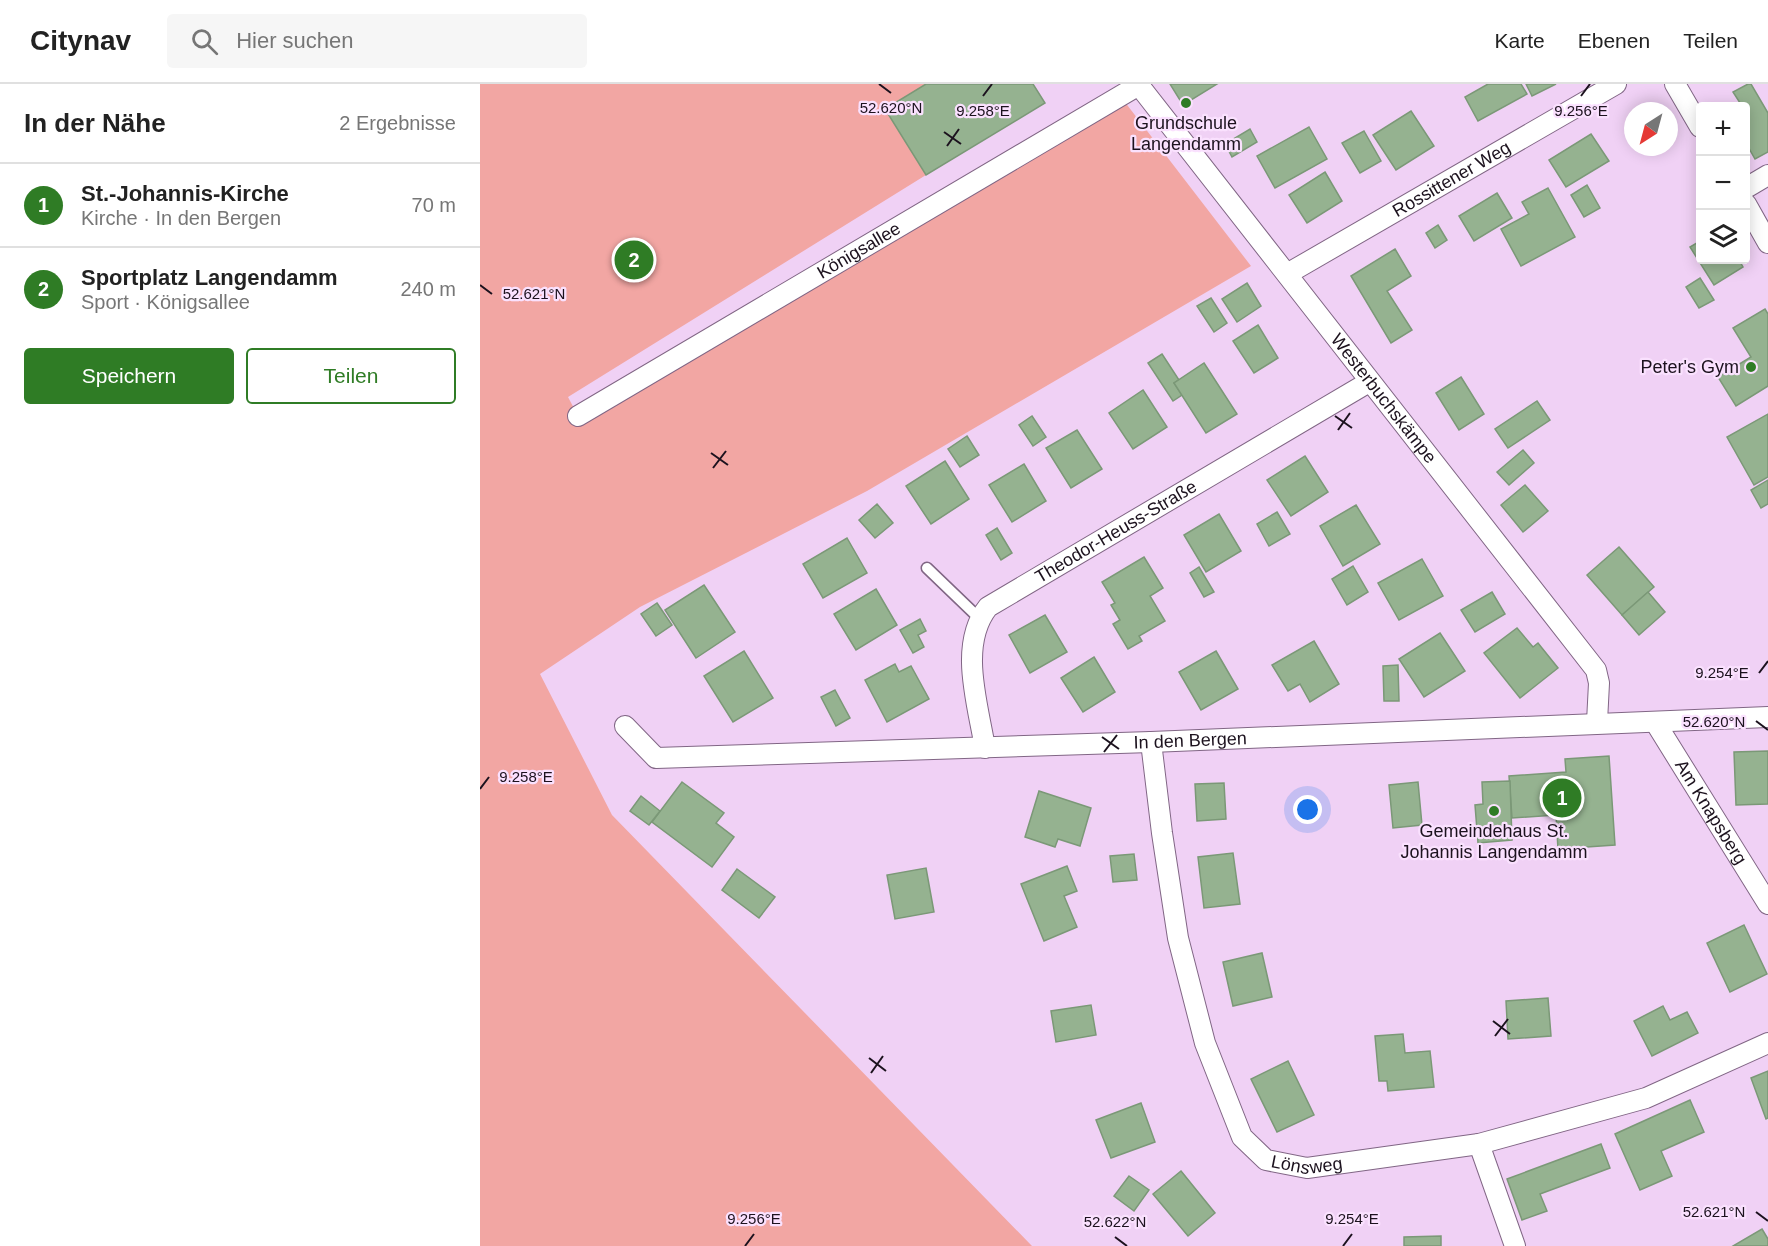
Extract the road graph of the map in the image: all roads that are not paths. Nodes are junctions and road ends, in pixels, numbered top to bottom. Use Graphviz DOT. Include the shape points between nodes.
graph roads {
  1 [pos="1616,84"];
  2 [pos="1675,84"];
  3 [pos="1139,85"];
  4 [pos="1696,120"];
  5 [pos="1768,175"];
  6 [pos="1750,186"];
  7 [pos="1749,210"];
  8 [pos="1768,243"];
  9 [pos="1287,274"];
  10 [pos="1369,382"];
  11 [pos="578,416"];
  12 [pos="927,568"];
  13 [pos="979,618"];
  14 [pos="1768,717"];
  15 [pos="1597,722"];
  16 [pos="1655,722"];
  17 [pos="625,726"];
  18 [pos="1151,742"];
  19 [pos="985,748"];
  20 [pos="1768,904"];
  21 [pos="1768,1042"];
  22 [pos="1479,1144"];
  23 [pos="1515,1246"];
  1 -- 9 [label="street, Rossittener Weg"];
  2 -- 4 [label="street"];
  3 -- 9 [label="street, Westerbuchskämpe"];
  3 -- 11 [label="street, Königsallee"];
  5 -- 6 [label="street"];
  7 -- 8 [label="street"];
  9 -- 10 [label="street, Westerbuchskämpe"];
  10 -- 13 [label="street, Theodor-Heuss-Straße" via="999,598"];
  10 -- 15 [label="street, Westerbuchskämpe" via="1596,669"];
  12 -- 13 [label="lane"];
  13 -- 19 [label="street" via="971,653"];
  14 -- 16 [label="street, In den Bergen"];
  15 -- 16 [label="street, In den Bergen"];
  15 -- 18 [label="street, In den Bergen"];
  16 -- 20 [label="street, Am Knapsberg"];
  17 -- 19 [label="street, In den Bergen" via="656,758"];
  18 -- 19 [label="street, In den Bergen"];
  18 -- 22 [label="street, Lönsweg" via="1178,938 1205,1043 1242,1137 1266,1160 1307,1168"];
  21 -- 22 [label="street, Lönsweg" via="1646,1098"];
  22 -- 23 [label="street"];
}
